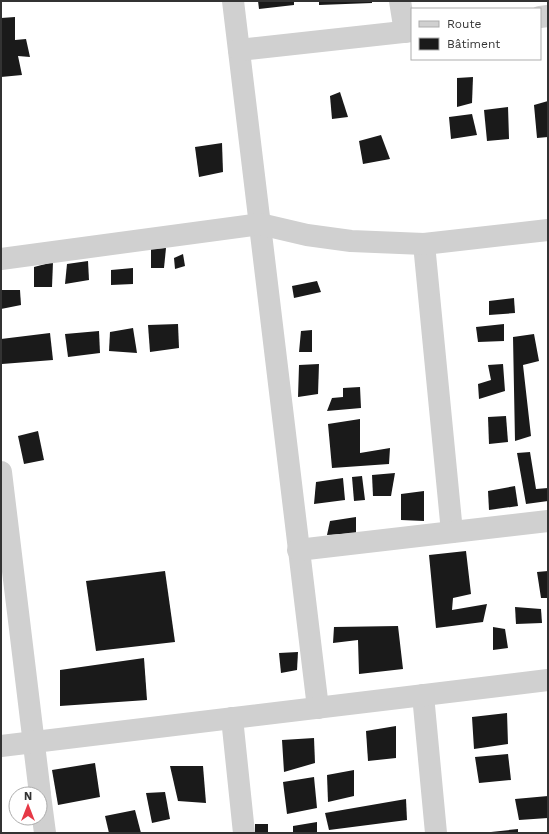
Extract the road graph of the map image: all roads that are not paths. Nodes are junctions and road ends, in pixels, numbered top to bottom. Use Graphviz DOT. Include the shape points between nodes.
graph roads {
  1 [pos="233,1"];
  2 [pos="400,1"];
  3 [pos="408,31"];
  4 [pos="239,50"];
  5 [pos="260,224"];
  6 [pos="548,230"];
  7 [pos="424,244"];
  8 [pos="1,259"];
  9 [pos="1,472"];
  10 [pos="548,521"];
  11 [pos="452,532"];
  12 [pos="298,550"];
  13 [pos="548,680"];
  14 [pos="423,695"];
  15 [pos="318,708"];
  16 [pos="232,718"];
  17 [pos="34,742"];
  18 [pos="1,746"];
  19 [pos="39,786"];
  20 [pos="244,833"];
  21 [pos="436,833"];
  1 -- 4 [label="street"];
  2 -- 3 [label="street"];
  3 -- 4 [label="street"];
  4 -- 5 [label="street"];
  5 -- 7 [label="street" via="307,235 351,241"];
  5 -- 8 [label="street"];
  5 -- 12 [label="street"];
  6 -- 7 [label="street"];
  7 -- 11 [label="street"];
  9 -- 17 [label="street"];
  10 -- 11 [label="street"];
  11 -- 12 [label="street"];
  12 -- 15 [label="street"];
  13 -- 14 [label="street"];
  14 -- 15 [label="street"];
  14 -- 21 [label="street"];
  15 -- 16 [label="street"];
  16 -- 17 [label="street"];
  16 -- 20 [label="street"];
  17 -- 18 [label="street"];
  17 -- 19 [label="street"];
}
